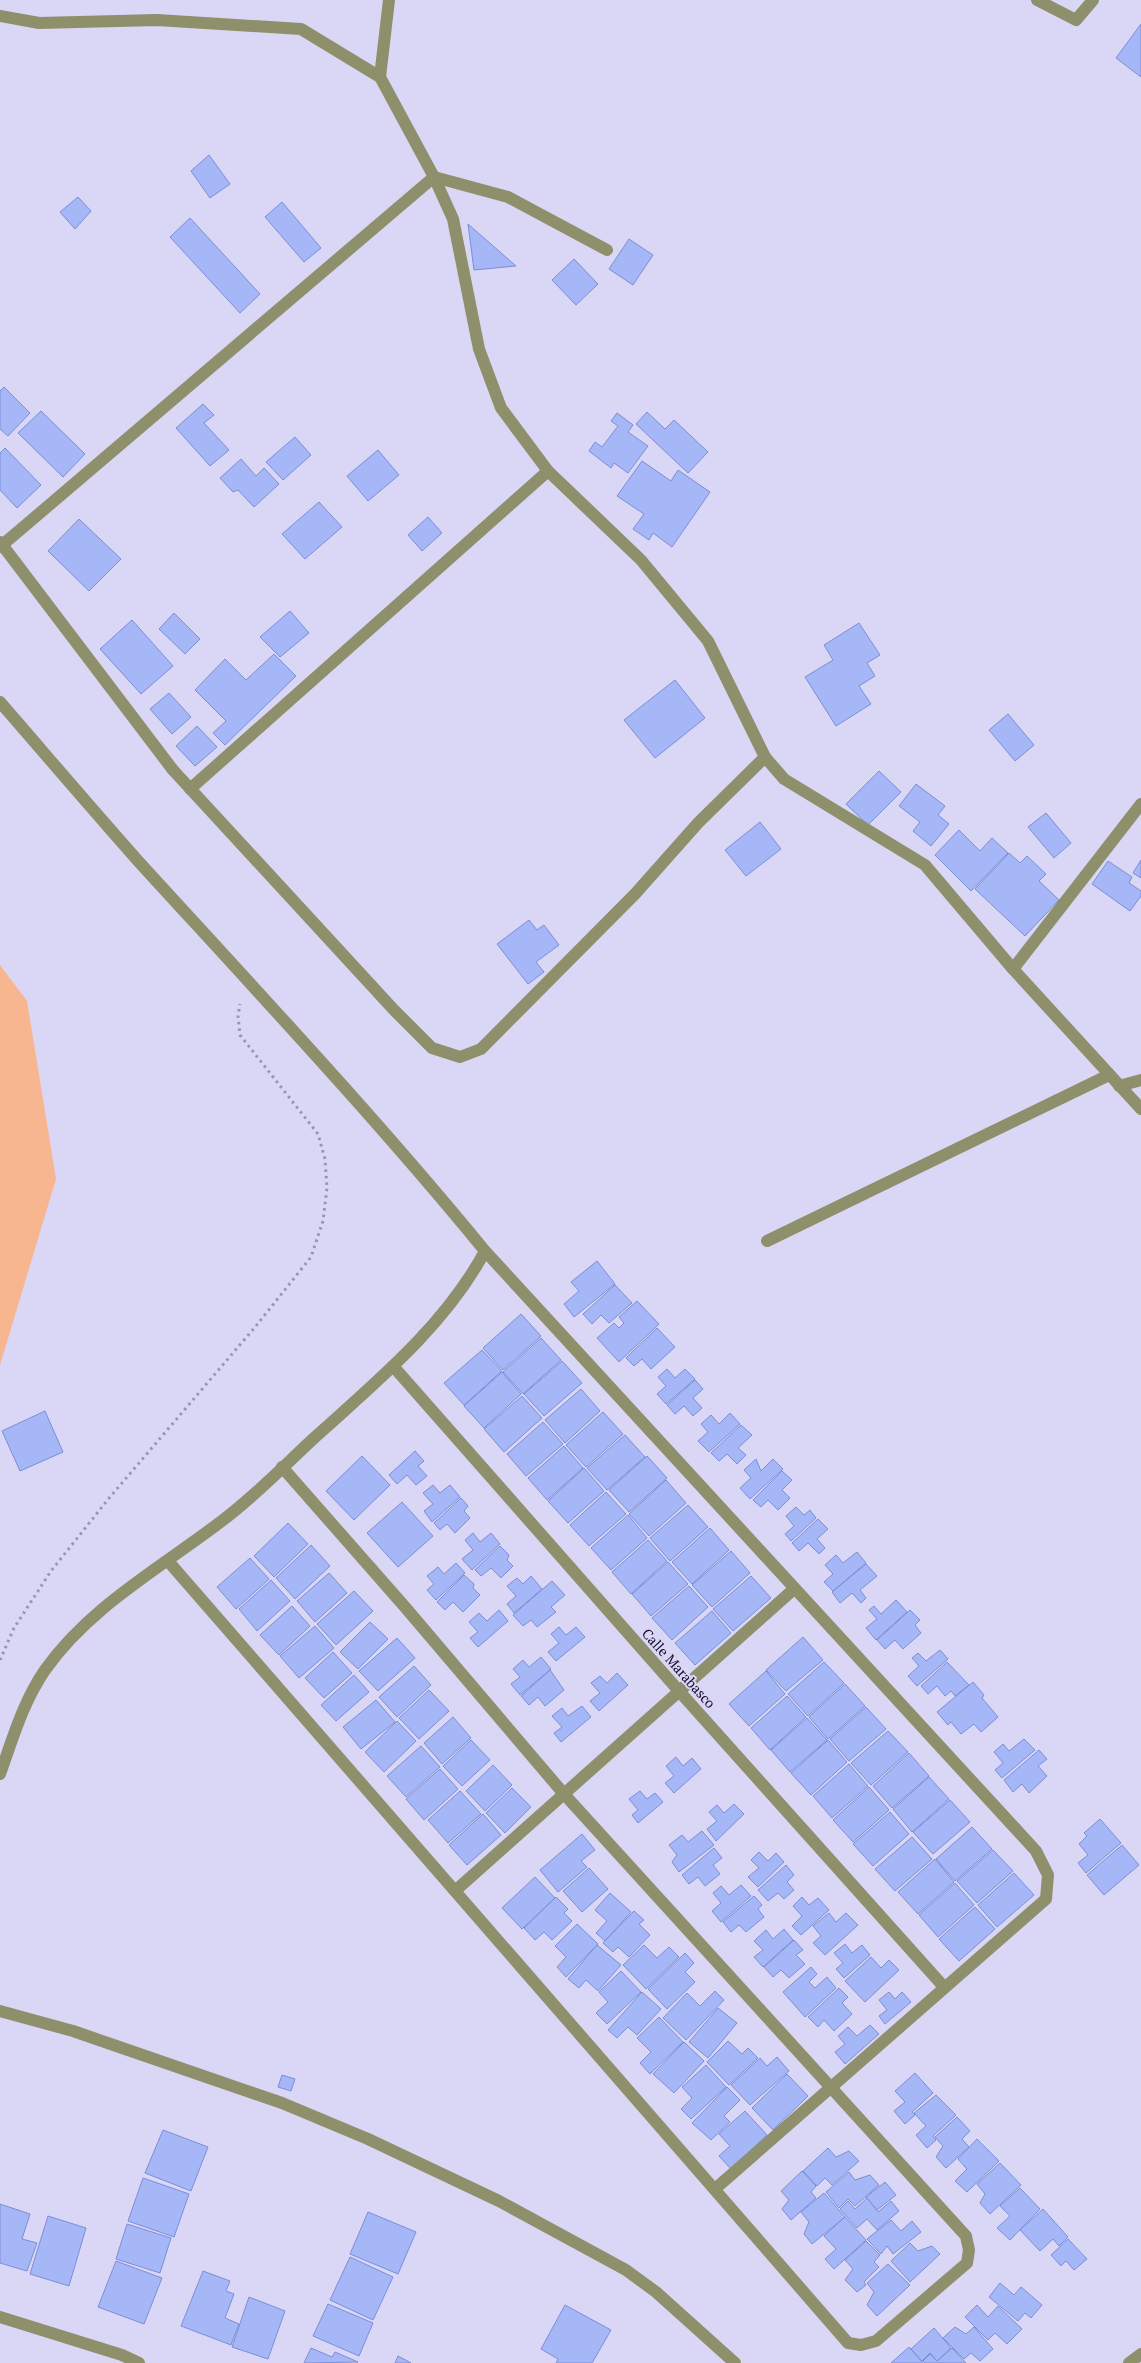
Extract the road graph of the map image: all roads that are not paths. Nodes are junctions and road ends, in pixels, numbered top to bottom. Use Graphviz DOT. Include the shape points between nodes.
graph roads {
  1 [pos="389,0"];
  2 [pos="1037,0"];
  3 [pos="1094,0"];
  4 [pos="0,16"];
  5 [pos="380,77"];
  6 [pos="434,177"];
  7 [pos="608,250"];
  8 [pos="548,471"];
  9 [pos="1,544"];
  10 [pos="0,702"];
  11 [pos="766,756"];
  12 [pos="190,789"];
  13 [pos="1141,804"];
  14 [pos="1013,969"];
  15 [pos="1109,1075"];
  16 [pos="1141,1080"];
  17 [pos="1119,1086"];
  18 [pos="1141,1109"];
  19 [pos="766,1241"];
  20 [pos="486,1251"];
  21 [pos="393,1366"];
  22 [pos="282,1468"];
  23 [pos="168,1562"];
  24 [pos="794,1589"];
  25 [pos="679,1691"];
  26 [pos="0,1774"];
  27 [pos="564,1794"];
  28 [pos="455,1891"];
  29 [pos="944,1988"];
  30 [pos="0,2011"];
  31 [pos="831,2088"];
  32 [pos="715,2189"];
  33 [pos="0,2317"];
  34 [pos="1141,2354"];
  35 [pos="139,2363"];
  36 [pos="735,2363"];
  37 [pos="1129,2363"];
  1 -- 5 [label="street"];
  2 -- 3 [label="street" via="1076,20"];
  4 -- 5 [label="street" via="39,23 157,20 301,29"];
  5 -- 6 [label="street"];
  6 -- 7 [label="street" via="508,197"];
  6 -- 8 [label="street" via="453,219 479,349 501,408"];
  6 -- 9 [label="street"];
  8 -- 11 [label="street" via="641,560 708,641"];
  8 -- 12 [label="street"];
  9 -- 12 [label="street"];
  10 -- 20 [label="street" via="138,861 252,983 427,1180"];
  11 -- 12 [label="street" via="481,1049 460,1057 432,1048"];
  11 -- 14 [label="street" via="784,779 925,865"];
  13 -- 14 [label="street"];
  14 -- 15 [label="street"];
  15 -- 17 [label="street"];
  15 -- 19 [label="street"];
  16 -- 17 [label="street"];
  17 -- 18 [label="street"];
  20 -- 21 [label="street" via="454,1300"];
  20 -- 24 [label="street"];
  21 -- 22 [label="street"];
  21 -- 25 [label="street, Calle Marabasco"];
  22 -- 23 [label="street" via="226,1518"];
  22 -- 27 [label="street"];
  23 -- 26 [label="street" via="132,1585 98,1614 45,1670 23,1708"];
  23 -- 28 [label="street"];
  24 -- 25 [label="street"];
  24 -- 29 [label="street" via="1036,1851 1048,1875 1046,1899"];
  25 -- 27 [label="street"];
  25 -- 29 [label="street, Calle Marabasco"];
  27 -- 28 [label="street"];
  27 -- 31 [label="street"];
  28 -- 32 [label="street"];
  29 -- 31 [label="street"];
  30 -- 36 [label="street" via="73,2031 282,2103 368,2139 499,2201 626,2270 656,2292"];
  31 -- 32 [label="street"];
  31 -- 32 [label="street" via="966,2236 969,2250 966,2262 876,2342 848,2343"];
  33 -- 35 [label="street"];
  34 -- 37 [label="street"];
}
